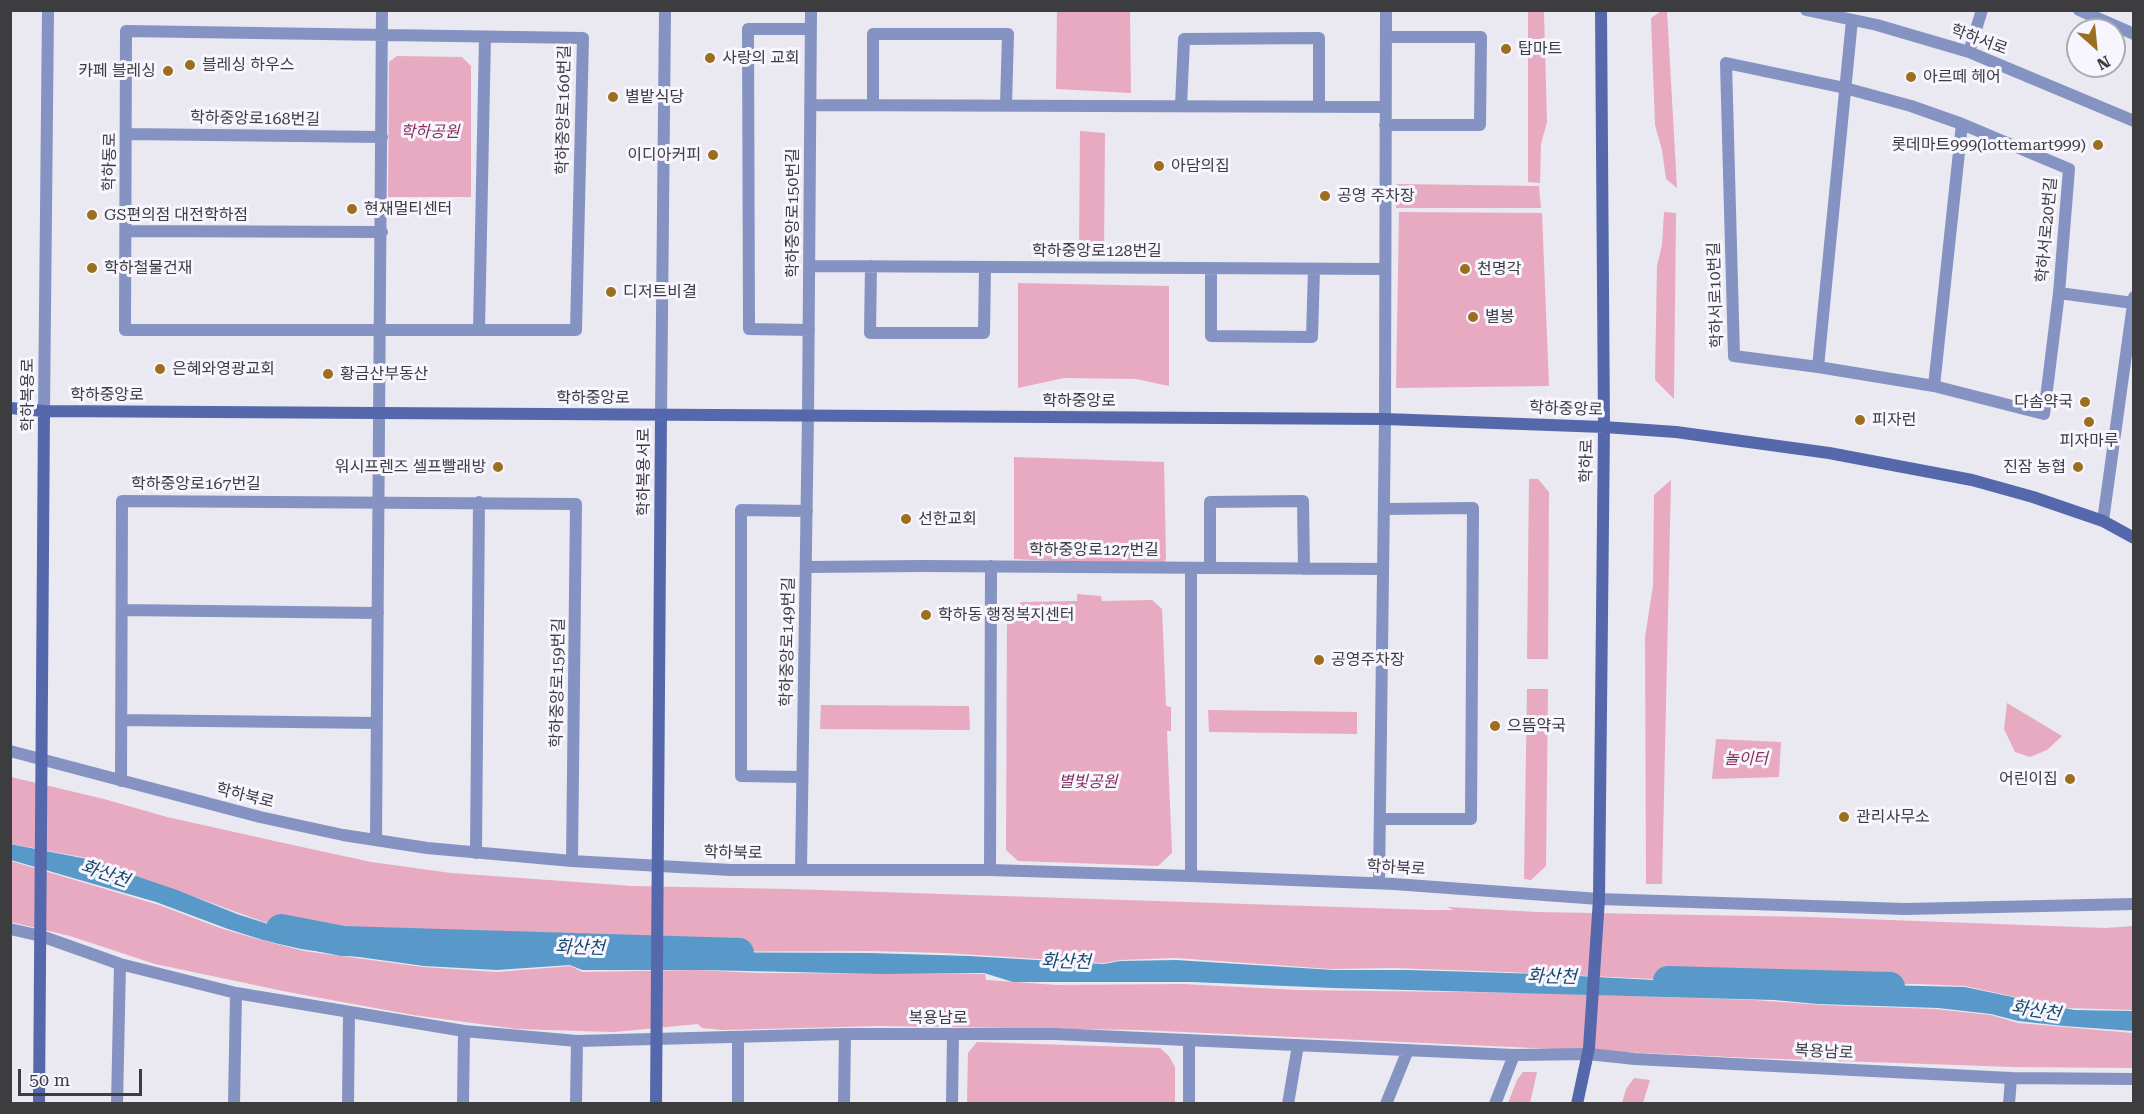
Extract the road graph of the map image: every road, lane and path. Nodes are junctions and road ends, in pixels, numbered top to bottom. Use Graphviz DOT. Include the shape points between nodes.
graph roads {
  1 [pos="48,10"];
  2 [pos="382,10"];
  3 [pos="665,10"];
  4 [pos="811,10"];
  5 [pos="1386,10"];
  6 [pos="1601,10"];
  7 [pos="1806,10"];
  8 [pos="1982,10"];
  9 [pos="2079,11"];
  10 [pos="1852,20"];
  11 [pos="811,29"];
  12 [pos="382,34"];
  13 [pos="2133,34"];
  14 [pos="484,37"];
  15 [pos="1386,37"];
  16 [pos="1969,52"];
  17 [pos="1845,88"];
  18 [pos="810,105"];
  19 [pos="873,105"];
  20 [pos="1006,105"];
  21 [pos="1181,106"];
  22 [pos="1319,106"];
  23 [pos="1386,107"];
  24 [pos="2133,121"];
  25 [pos="1962,124"];
  26 [pos="1385,125"];
  27 [pos="127,134"];
  28 [pos="382,137"];
  29 [pos="126,231"];
  30 [pos="382,232"];
  31 [pos="809,266"];
  32 [pos="871,266"];
  33 [pos="985,267"];
  34 [pos="1211,268"];
  35 [pos="1314,269"];
  36 [pos="1385,269"];
  37 [pos="2059,293"];
  38 [pos="2133,297"];
  39 [pos="2133,303"];
  40 [pos="381,330"];
  41 [pos="479,330"];
  42 [pos="809,330"];
  43 [pos="1818,367"];
  44 [pos="1934,386"];
  45 [pos="10,408"];
  46 [pos="44,411"];
  47 [pos="380,413"];
  48 [pos="661,415"];
  49 [pos="808,416"];
  50 [pos="1385,419"];
  51 [pos="1604,427"];
  52 [pos="379,502"];
  53 [pos="478,502"];
  54 [pos="1384,509"];
  55 [pos="807,511"];
  56 [pos="2103,521"];
  57 [pos="2133,537"];
  58 [pos="992,566"];
  59 [pos="806,567"];
  60 [pos="1191,568"];
  61 [pos="1210,568"];
  62 [pos="1304,569"];
  63 [pos="1383,569"];
  64 [pos="122,610"];
  65 [pos="378,613"];
  66 [pos="121,720"];
  67 [pos="377,723"];
  68 [pos="10,751"];
  69 [pos="43,760"];
  70 [pos="802,777"];
  71 [pos="121,781"];
  72 [pos="1380,819"];
  73 [pos="376,839"];
  74 [pos="476,853"];
  75 [pos="572,861"];
  76 [pos="657,867"];
  77 [pos="801,870"];
  78 [pos="990,870"];
  79 [pos="1191,876"];
  80 [pos="1379,884"];
  81 [pos="1599,899"];
  82 [pos="2133,904"];
  83 [pos="10,929"];
  84 [pos="41,932"];
  85 [pos="120,964"];
  86 [pos="236,993"];
  87 [pos="349,1013"];
  88 [pos="464,1031"];
  89 [pos="657,1033"];
  90 [pos="845,1034"];
  91 [pos="953,1034"];
  92 [pos="738,1038"];
  93 [pos="1189,1040"];
  94 [pos="577,1041"];
  95 [pos="1298,1045"];
  96 [pos="1408,1050"];
  97 [pos="1589,1051"];
  98 [pos="1514,1054"];
  99 [pos="2011,1078"];
  100 [pos="2133,1079"];
  101 [pos="39,1104"];
  102 [pos="117,1104"];
  103 [pos="234,1104"];
  104 [pos="348,1104"];
  105 [pos="463,1104"];
  106 [pos="576,1104"];
  107 [pos="656,1104"];
  108 [pos="738,1104"];
  109 [pos="844,1104"];
  110 [pos="952,1104"];
  111 [pos="1189,1104"];
  112 [pos="1288,1104"];
  113 [pos="1386,1104"];
  114 [pos="1495,1104"];
  115 [pos="1577,1104"];
  116 [pos="2009,1104"];
  1 -- 46 [label="street, 학하복용로"];
  2 -- 12 [label="street"];
  3 -- 48 [label="street, 학하복용서로"];
  4 -- 11 [label="street, 학하중앙로150번길"];
  5 -- 15 [label="street"];
  6 -- 51 [label="street, 학하로"];
  7 -- 10 [label="street, 학하서로"];
  8 -- 16 [label="street"];
  9 -- 13 [label="street"];
  10 -- 16 [label="street, 학하서로"];
  10 -- 17 [label="street"];
  11 -- 18 [label="street, 학하중앙로150번길"];
  11 -- 42 [label="street" via="748,29 748,329"];
  12 -- 14 [label="street"];
  12 -- 27 [label="street, 학하동로" via="126,31"];
  12 -- 28 [label="street"];
  14 -- 41 [label="street"];
  14 -- 41 [label="street, 학하중앙로160번길" via="582,38 582,50 576,330"];
  15 -- 23 [label="street"];
  15 -- 26 [label="street" via="1480,37 1480,125"];
  16 -- 24 [label="street, 학하서로"];
  17 -- 25 [label="street"];
  17 -- 43 [label="street"];
  17 -- 43 [label="street, 학하서로10번길" via="1726,63 1734,356"];
  18 -- 19 [label="street"];
  18 -- 31 [label="street, 학하중앙로150번길"];
  19 -- 20 [label="street"];
  19 -- 20 [label="street" via="873,34 1008,34"];
  20 -- 21 [label="street"];
  21 -- 22 [label="street"];
  21 -- 22 [label="street" via="1184,39 1319,38"];
  22 -- 23 [label="street"];
  23 -- 26 [label="street"];
  25 -- 37 [label="street, 학하서로20번길" via="2069,169"];
  25 -- 44 [label="street"];
  26 -- 36 [label="street"];
  27 -- 28 [label="street, 학하중앙로168번길"];
  27 -- 29 [label="street, 학하동로"];
  28 -- 30 [label="street"];
  29 -- 30 [label="street"];
  29 -- 40 [label="street, 학하동로" via="125,330"];
  30 -- 40 [label="street"];
  31 -- 32 [label="street, 학하중앙로128번길"];
  31 -- 42 [label="street, 학하중앙로150번길"];
  32 -- 33 [label="street, 학하중앙로128번길"];
  32 -- 33 [label="street" via="870,333 984,333"];
  33 -- 34 [label="street, 학하중앙로128번길"];
  34 -- 35 [label="street, 학하중앙로128번길"];
  34 -- 35 [label="street" via="1211,336 1233,337 1312,337"];
  35 -- 36 [label="street, 학하중앙로128번길"];
  36 -- 50 [label="street"];
  37 -- 39 [label="street"];
  37 -- 44 [label="street, 학하서로20번길" via="2044,414"];
  38 -- 39 [label="street"];
  39 -- 56 [label="street"];
  40 -- 41 [label="street"];
  40 -- 47 [label="street"];
  42 -- 49 [label="street, 학하중앙로150번길"];
  43 -- 44 [label="street, 학하서로20번길"];
  45 -- 46 [label="street, 학하중앙로"];
  46 -- 47 [label="street, 학하중앙로"];
  46 -- 69 [label="street, 학하복용로"];
  47 -- 48 [label="street, 학하중앙로"];
  47 -- 52 [label="street"];
  48 -- 49 [label="street, 학하중앙로"];
  48 -- 76 [label="street, 학하복용서로"];
  49 -- 50 [label="street, 학하중앙로"];
  49 -- 55 [label="street, 학하중앙로149번길"];
  50 -- 51 [label="street, 학하중앙로"];
  50 -- 54 [label="street"];
  51 -- 56 [label="street, 학하중앙로" via="1676,432 1829,453 1972,480"];
  51 -- 81 [label="street, 학하로"];
  52 -- 53 [label="street"];
  52 -- 64 [label="street, 학하중앙로167번길" via="122,501"];
  52 -- 65 [label="street"];
  53 -- 74 [label="street"];
  53 -- 75 [label="street, 학하중앙로159번길" via="576,504"];
  54 -- 63 [label="street"];
  54 -- 72 [label="street" via="1473,508 1471,819"];
  55 -- 59 [label="street, 학하중앙로149번길"];
  55 -- 70 [label="street" via="741,510 741,776"];
  56 -- 57 [label="street, 학하중앙로"];
  58 -- 59 [label="street, 학하중앙로127번길"];
  58 -- 60 [label="street, 학하중앙로127번길"];
  58 -- 78 [label="street"];
  59 -- 70 [label="street, 학하중앙로149번길"];
  60 -- 61 [label="street, 학하중앙로127번길"];
  60 -- 79 [label="street"];
  61 -- 62 [label="street, 학하중앙로127번길"];
  61 -- 62 [label="street" via="1210,502 1303,501"];
  62 -- 63 [label="street, 학하중앙로127번길"];
  63 -- 72 [label="street"];
  64 -- 65 [label="street"];
  64 -- 66 [label="street, 학하중앙로167번길"];
  65 -- 67 [label="street"];
  66 -- 67 [label="street"];
  66 -- 71 [label="street, 학하중앙로167번길"];
  67 -- 73 [label="street"];
  68 -- 69 [label="street, 학하북로"];
  69 -- 71 [label="street, 학하북로"];
  69 -- 84 [label="street, 학하복용로"];
  70 -- 77 [label="street, 학하중앙로149번길"];
  71 -- 73 [label="street, 학하북로" via="260,817"];
  72 -- 80 [label="street"];
  73 -- 74 [label="street, 학하북로"];
  74 -- 75 [label="street, 학하북로"];
  75 -- 76 [label="street, 학하북로"];
  76 -- 77 [label="street, 학하북로"];
  76 -- 89 [label="street, 학하복용서로"];
  77 -- 78 [label="street, 학하북로"];
  78 -- 79 [label="street, 학하북로"];
  79 -- 80 [label="street, 학하북로"];
  80 -- 81 [label="street, 학하북로"];
  81 -- 82 [label="street, 학하북로" via="1905,909"];
  81 -- 97 [label="street, 학하로"];
  83 -- 84 [label="street, 복용남로"];
  84 -- 85 [label="street, 복용남로"];
  84 -- 101 [label="street"];
  85 -- 86 [label="street, 복용남로"];
  85 -- 102 [label="street"];
  86 -- 87 [label="street, 복용남로"];
  86 -- 103 [label="street"];
  87 -- 88 [label="street, 복용남로"];
  87 -- 104 [label="street"];
  88 -- 94 [label="street, 복용남로"];
  88 -- 105 [label="street"];
  89 -- 92 [label="street, 복용남로"];
  89 -- 94 [label="street, 복용남로"];
  89 -- 107 [label="street"];
  90 -- 91 [label="street, 복용남로"];
  90 -- 92 [label="street, 복용남로"];
  90 -- 109 [label="street"];
  91 -- 93 [label="street, 복용남로"];
  91 -- 110 [label="street"];
  92 -- 108 [label="street"];
  93 -- 95 [label="street, 복용남로"];
  93 -- 111 [label="street"];
  94 -- 106 [label="street"];
  95 -- 96 [label="street, 복용남로"];
  95 -- 112 [label="street"];
  96 -- 98 [label="street, 복용남로"];
  96 -- 113 [label="street"];
  97 -- 98 [label="street, 복용남로"];
  97 -- 99 [label="street, 복용남로" via="1635,1059"];
  97 -- 115 [label="street"];
  98 -- 114 [label="street"];
  99 -- 100 [label="street, 복용남로"];
  99 -- 116 [label="street"];
}
